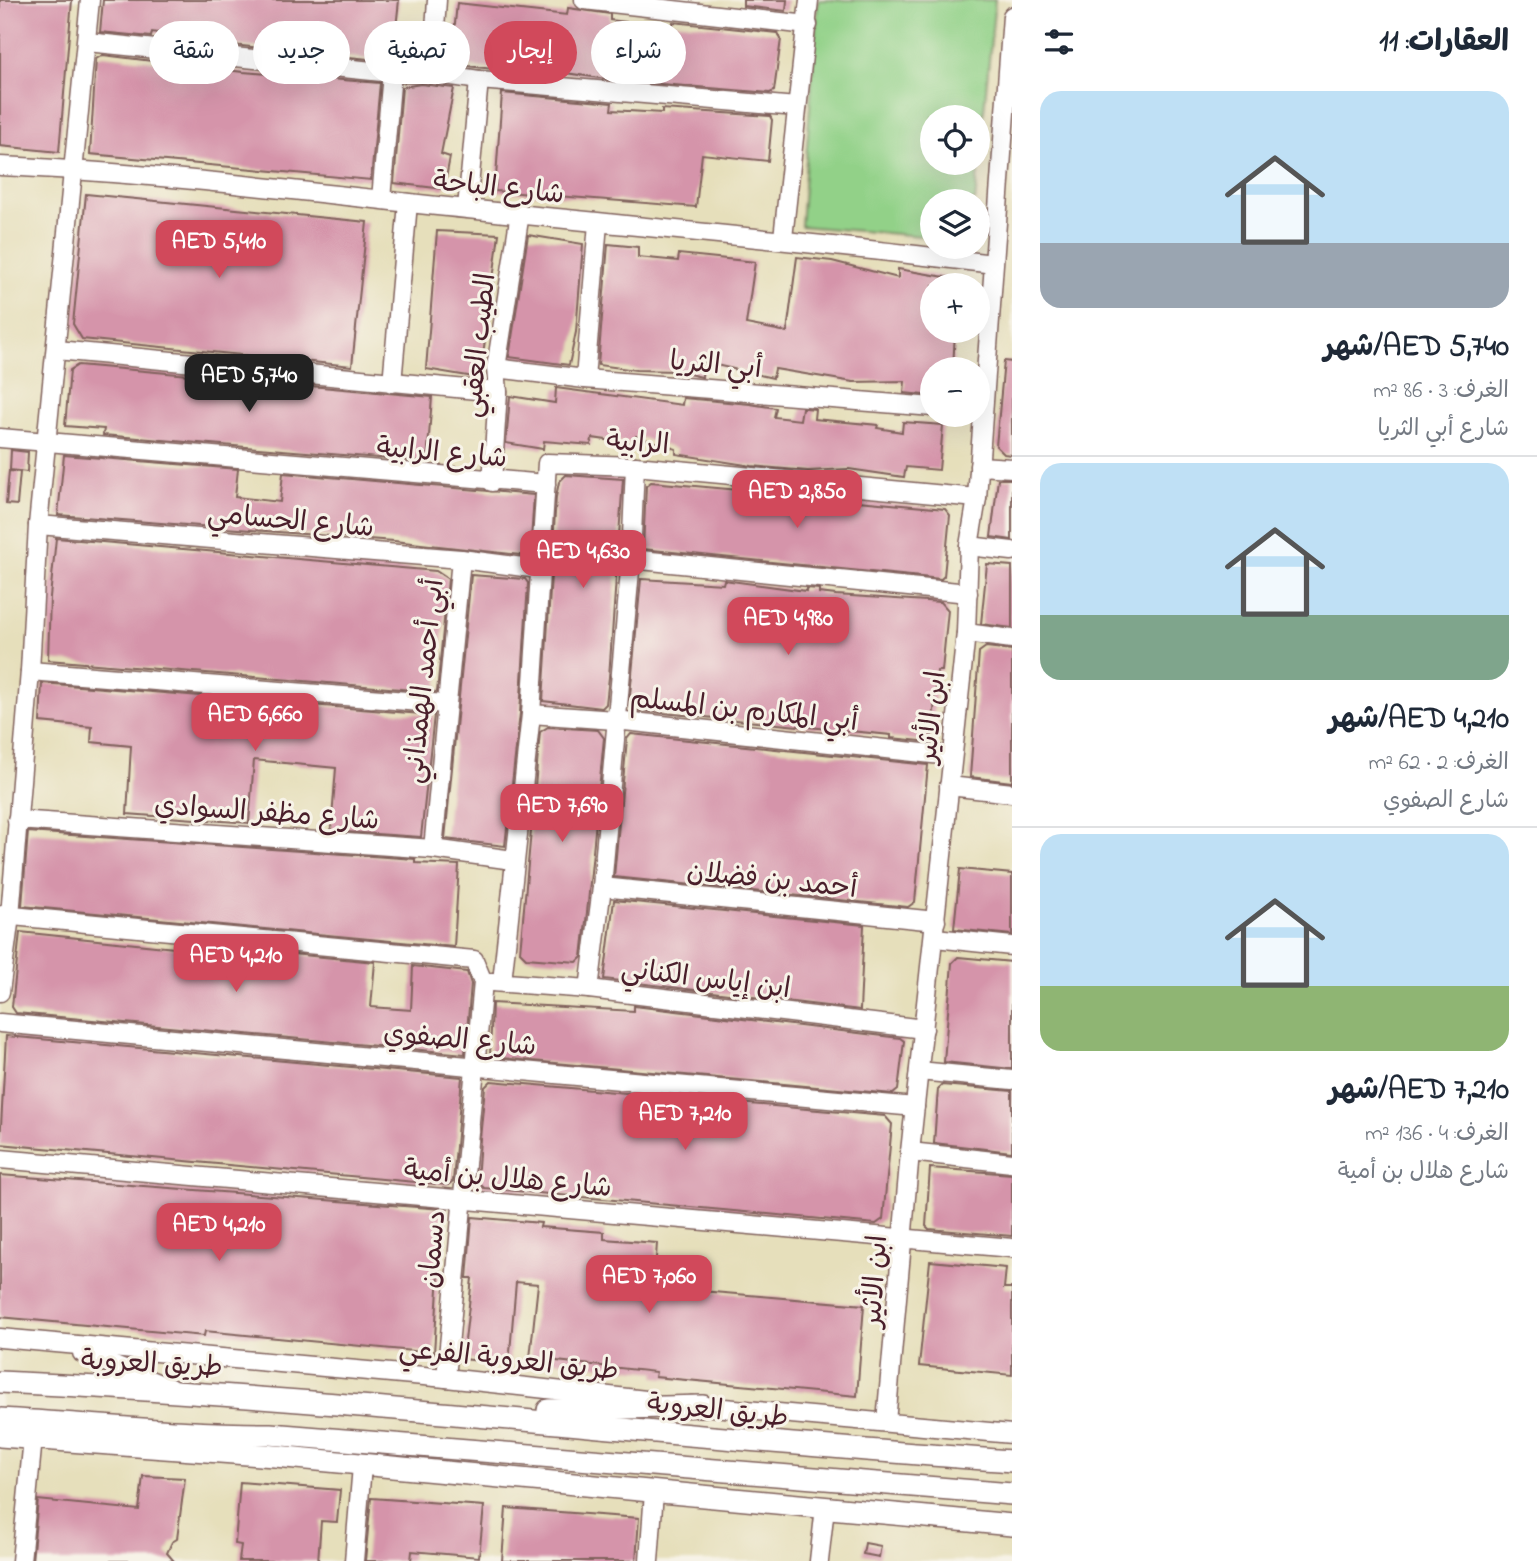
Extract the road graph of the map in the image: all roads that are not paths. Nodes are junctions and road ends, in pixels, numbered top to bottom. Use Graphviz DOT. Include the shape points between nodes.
graph roads {
  1 [pos="90,0"];
  2 [pos="437,0"];
  3 [pos="584,0"];
  4 [pos="809,0"];
  5 [pos="1012,16"];
  6 [pos="436,21"];
  7 [pos="808,25"];
  8 [pos="87,41"];
  9 [pos="1010,69"];
  10 [pos="364,70"];
  11 [pos="470,79"];
  12 [pos="479,80"];
  13 [pos="391,84"];
  14 [pos="797,107"];
  15 [pos="0,166"];
  16 [pos="74,169"];
  17 [pos="1006,187"];
  18 [pos="382,199"];
  19 [pos="408,203"];
  20 [pos="467,208"];
  21 [pos="520,213"];
  22 [pos="598,223"];
  23 [pos="783,239"];
  24 [pos="993,264"];
  25 [pos="57,350"];
  26 [pos="985,357"];
  27 [pos="496,368"];
  28 [pos="585,379"];
  29 [pos="392,383"];
  30 [pos="498,392"];
  31 [pos="920,406"];
  32 [pos="980,427"];
  33 [pos="0,438"];
  34 [pos="46,442"];
  35 [pos="635,466"];
  36 [pos="979,466"];
  37 [pos="1012,468"];
  38 [pos="492,482"];
  39 [pos="546,484"];
  40 [pos="976,498"];
  41 [pos="38,525"];
  42 [pos="969,546"];
  43 [pos="1012,551"];
  44 [pos="461,559"];
  45 [pos="631,559"];
  46 [pos="539,569"];
  47 [pos="968,593"];
  48 [pos="966,633"];
  49 [pos="1012,639"];
  50 [pos="30,671"];
  51 [pos="445,704"];
  52 [pos="531,714"];
  53 [pos="615,720"];
  54 [pos="951,756"];
  55 [pos="949,786"];
  56 [pos="1012,793"];
  57 [pos="17,820"];
  58 [pos="433,849"];
  59 [pos="513,860"];
  60 [pos="602,887"];
  61 [pos="5,916"];
  62 [pos="936,929"];
  63 [pos="1012,946"];
  64 [pos="482,982"];
  65 [pos="502,982"];
  66 [pos="589,989"];
  67 [pos="0,992"];
  68 [pos="0,1023"];
  69 [pos="924,1029"];
  70 [pos="474,1066"];
  71 [pos="919,1071"];
  72 [pos="1012,1080"];
  73 [pos="915,1107"];
  74 [pos="910,1152"];
  75 [pos="0,1159"];
  76 [pos="1012,1163"];
  77 [pos="462,1199"];
  78 [pos="903,1237"];
  79 [pos="1012,1248"];
  80 [pos="0,1338"];
  81 [pos="65,1346"];
  82 [pos="446,1378"];
  83 [pos="0,1382"];
  84 [pos="173,1390"];
  85 [pos="703,1406"];
  86 [pos="452,1412"];
  87 [pos="0,1419"];
  88 [pos="886,1422"];
  89 [pos="197,1434"];
  90 [pos="1012,1434"];
  91 [pos="0,1436"];
  92 [pos="33,1438"];
  93 [pos="275,1456"];
  94 [pos="1012,1461"];
  95 [pos="362,1466"];
  96 [pos="654,1492"];
  97 [pos="1012,1494"];
  98 [pos="825,1507"];
  99 [pos="1012,1525"];
  100 [pos="21,1561"];
  101 [pos="354,1561"];
  102 [pos="649,1561"];
  103 [pos="818,1561"];
  1 -- 8 [label="street"];
  2 -- 6 [label="street"];
  3 -- 7 [label="street"];
  4 -- 7 [label="street"];
  5 -- 9 [label="street, ابن الأثير"];
  7 -- 14 [label="street"];
  8 -- 10 [label="street"];
  8 -- 16 [label="street"];
  9 -- 17 [label="street, ابن الأثير"];
  11 -- 12 [label="street"];
  12 -- 14 [label="street"];
  12 -- 20 [label="street"];
  13 -- 18 [label="street"];
  14 -- 23 [label="street"];
  15 -- 16 [label="street, شارع الباحة"];
  16 -- 18 [label="street, شارع الباحة"];
  16 -- 25 [label="street"];
  17 -- 24 [label="street, ابن الأثير"];
  18 -- 19 [label="street, شارع الباحة"];
  19 -- 20 [label="street, شارع الباحة"];
  19 -- 29 [label="street"];
  20 -- 21 [label="street, شارع الباحة"];
  21 -- 22 [label="street, شارع الباحة"];
  21 -- 27 [label="street, الطيب العقبي"];
  22 -- 23 [label="street, شارع الباحة"];
  22 -- 28 [label="street"];
  23 -- 24 [label="street, شارع الباحة"];
  24 -- 26 [label="street, ابن الأثير"];
  25 -- 29 [label="street"];
  25 -- 34 [label="street"];
  27 -- 28 [label="street, أبي الثريا"];
  27 -- 30 [label="street, الطيب العقبي"];
  28 -- 31 [label="street, أبي الثريا"];
  29 -- 30 [label="street"];
  30 -- 38 [label="street, الطيب العقبي"];
  32 -- 36 [label="street, ابن الأثير"];
  33 -- 34 [label="street, شارع الرابية"];
  34 -- 38 [label="street, شارع الرابية"];
  34 -- 41 [label="street"];
  35 -- 39 [label="street, الرابية" via="547,463"];
  35 -- 40 [label="street, الرابية"];
  35 -- 45 [label="street"];
  36 -- 37 [label="street"];
  36 -- 40 [label="street, ابن الأثير"];
  38 -- 39 [label="street, شارع الرابية"];
  39 -- 46 [label="street"];
  40 -- 42 [label="street, ابن الأثير"];
  41 -- 44 [label="street, شارع الحسامي"];
  41 -- 50 [label="street"];
  42 -- 43 [label="street"];
  42 -- 47 [label="street, ابن الأثير"];
  44 -- 46 [label="street, شارع الحسامي"];
  44 -- 51 [label="street, أبي أحمد الهمذاني"];
  45 -- 47 [label="street"];
  45 -- 53 [label="street"];
  46 -- 52 [label="street"];
  47 -- 48 [label="street, ابن الأثير"];
  48 -- 49 [label="street"];
  48 -- 54 [label="street, ابن الأثير"];
  50 -- 51 [label="street"];
  50 -- 57 [label="street"];
  51 -- 58 [label="street, أبي أحمد الهمذاني"];
  52 -- 53 [label="street, أبي المكارم بن المسلم"];
  52 -- 59 [label="street"];
  53 -- 54 [label="street, أبي المكارم بن المسلم"];
  53 -- 60 [label="street"];
  54 -- 55 [label="street, ابن الأثير"];
  55 -- 56 [label="street"];
  55 -- 62 [label="street, ابن الأثير"];
  57 -- 58 [label="street, شارع مظفر السوادي"];
  57 -- 61 [label="street"];
  58 -- 59 [label="street, شارع مظفر السوادي"];
  59 -- 65 [label="street"];
  60 -- 62 [label="street, أحمد بن فضلان"];
  60 -- 66 [label="street"];
  61 -- 64 [label="street, دسمان" via="474,960"];
  61 -- 67 [label="street"];
  62 -- 63 [label="street, أحمد بن فضلان"];
  62 -- 69 [label="street, ابن الأثير"];
  64 -- 65 [label="street, ابن إياس الكناني"];
  64 -- 70 [label="street, دسمان"];
  65 -- 66 [label="street, ابن إياس الكناني"];
  66 -- 69 [label="street, ابن إياس الكناني"];
  68 -- 70 [label="street, شارع الصفوي"];
  69 -- 71 [label="street, ابن الأثير"];
  70 -- 73 [label="street, شارع الصفوي"];
  70 -- 77 [label="street, دسمان"];
  71 -- 72 [label="street"];
  71 -- 73 [label="street, ابن الأثير"];
  73 -- 74 [label="street, ابن الأثير"];
  74 -- 76 [label="street"];
  74 -- 78 [label="street, ابن الأثير"];
  75 -- 77 [label="street, شارع هلال بن أمية"];
  77 -- 78 [label="street, شارع هلال بن أمية"];
  77 -- 82 [label="street, دسمان"];
  78 -- 79 [label="street, شارع هلال بن أمية"];
  78 -- 88 [label="street, ابن الأثير"];
  80 -- 81 [label="street, طريق العروبة الفرعي"];
  81 -- 82 [label="street, طريق العروبة الفرعي"];
  81 -- 84 [label="street"];
  82 -- 85 [label="street, طريق العروبة الفرعي"];
  83 -- 84 [label="main road, طريق العروبة"];
  84 -- 86 [label="main road, طريق العروبة"];
  85 -- 86 [label="main road"];
  85 -- 88 [label="street, طريق العروبة الفرعي"];
  86 -- 94 [label="main road, طريق العروبة" via="846,1450"];
  87 -- 89 [label="main road, طريق العروبة"];
  88 -- 90 [label="street, طريق العروبة الفرعي"];
  89 -- 93 [label="main road"];
  89 -- 97 [label="main road, طريق العروبة" via="270,1434"];
  91 -- 92 [label="main road"];
  92 -- 93 [label="main road"];
  92 -- 100 [label="street"];
  93 -- 95 [label="main road"];
  95 -- 96 [label="main road"];
  95 -- 101 [label="street"];
  96 -- 98 [label="main road"];
  96 -- 102 [label="street"];
  98 -- 99 [label="main road"];
  98 -- 103 [label="street"];
}
